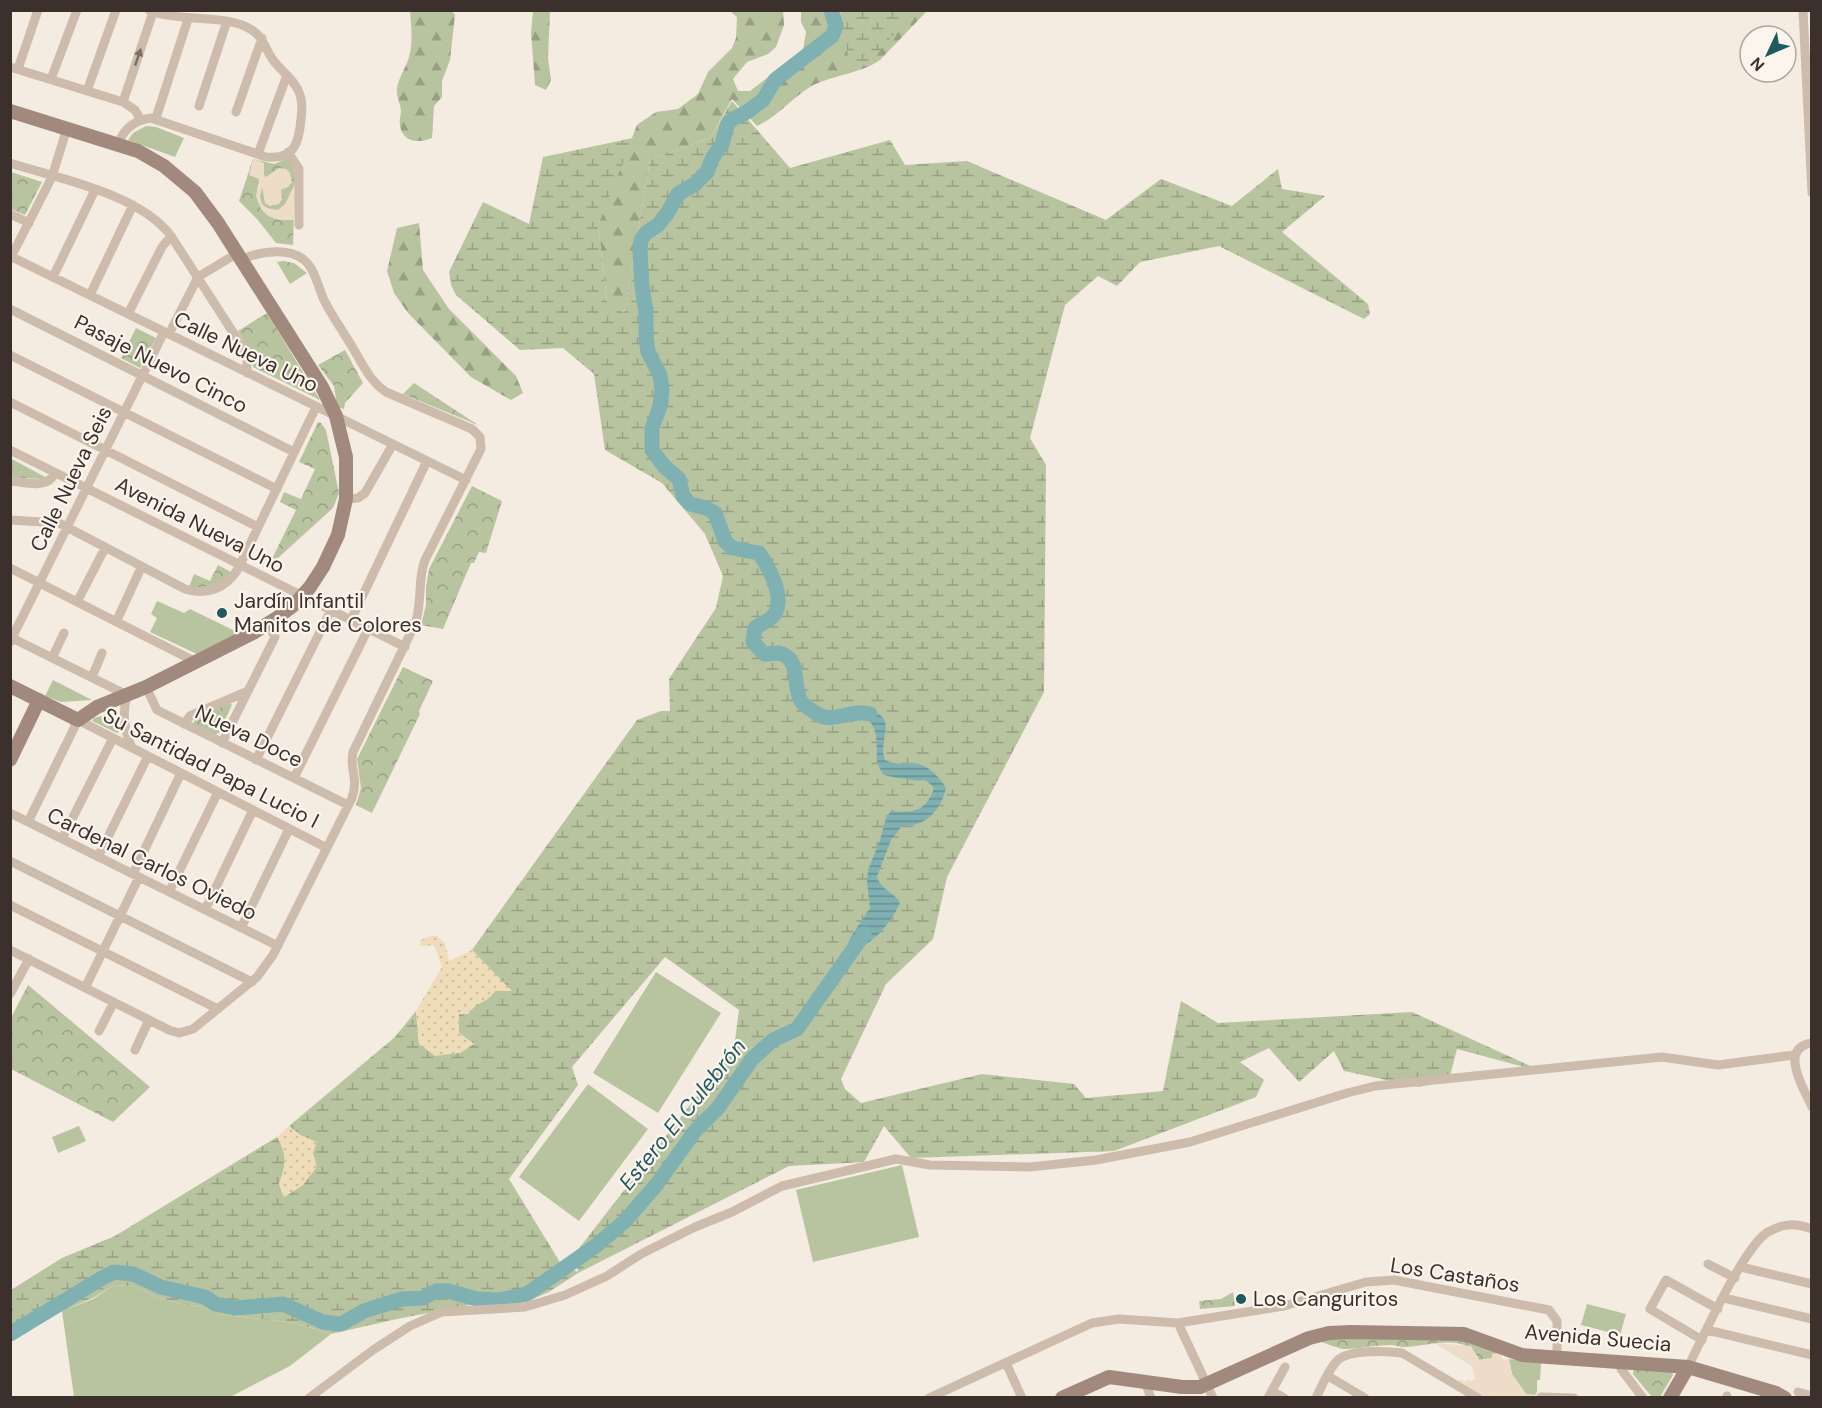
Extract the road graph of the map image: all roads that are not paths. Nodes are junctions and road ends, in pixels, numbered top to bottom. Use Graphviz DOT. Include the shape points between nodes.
graph roads {
  1 [pos="38,10"];
  2 [pos="77,10"];
  3 [pos="116,10"];
  4 [pos="1803,10"];
  5 [pos="151,11"];
  6 [pos="188,19"];
  7 [pos="227,21"];
  8 [pos="262,38"];
  9 [pos="14,68"];
  10 [pos="287,75"];
  11 [pos="51,80"];
  12 [pos="87,91"];
  13 [pos="123,102"];
  14 [pos="199,106"];
  15 [pos="10,111"];
  16 [pos="236,112"];
  17 [pos="156,118"];
  18 [pos="141,120"];
  19 [pos="67,128"];
  20 [pos="118,144"];
  21 [pos="1810,146"];
  22 [pos="288,152"];
  23 [pos="258,154"];
  24 [pos="10,163"];
  25 [pos="52,177"];
  26 [pos="95,190"];
  27 [pos="1812,193"];
  28 [pos="133,205"];
  29 [pos="10,214"];
  30 [pos="29,223"];
  31 [pos="299,225"];
  32 [pos="171,236"];
  33 [pos="11,257"];
  34 [pos="238,257"];
  35 [pos="53,277"];
  36 [pos="198,278"];
  37 [pos="90,295"];
  38 [pos="10,309"];
  39 [pos="128,314"];
  40 [pos="166,333"];
  41 [pos="10,355"];
  42 [pos="247,373"];
  43 [pos="142,375"];
  44 [pos="10,402"];
  45 [pos="316,407"];
  46 [pos="124,412"];
  47 [pos="336,416"];
  48 [pos="393,444"];
  49 [pos="10,450"];
  50 [pos="105,450"];
  51 [pos="294,452"];
  52 [pos="427,461"];
  53 [pos="55,473"];
  54 [pos="466,480"];
  55 [pos="10,481"];
  56 [pos="86,488"];
  57 [pos="277,489"];
  58 [pos="346,499"];
  59 [pos="10,520"];
  60 [pos="67,527"];
  61 [pos="258,527"];
  62 [pos="105,548"];
  63 [pos="240,565"];
  64 [pos="10,568"];
  65 [pos="141,568"];
  66 [pos="39,583"];
  67 [pos="302,596"];
  68 [pos="77,602"];
  69 [pos="331,610"];
  70 [pos="351,620"];
  71 [pos="116,621"];
  72 [pos="268,625"];
  73 [pos="368,629"];
  74 [pos="64,633"];
  75 [pos="11,639"];
  76 [pos="405,647"];
  77 [pos="102,653"];
  78 [pos="52,658"];
  79 [pos="196,662"];
  80 [pos="92,677"];
  81 [pos="10,686"];
  82 [pos="146,687"];
  83 [pos="248,691"];
  84 [pos="127,695"];
  85 [pos="39,700"];
  86 [pos="78,720"];
  87 [pos="184,724"];
  88 [pos="113,738"];
  89 [pos="222,743"];
  90 [pos="132,748"];
  91 [pos="148,756"];
  92 [pos="10,760"];
  93 [pos="256,760"];
  94 [pos="182,774"];
  95 [pos="294,778"];
  96 [pos="219,792"];
  97 [pos="348,805"];
  98 [pos="253,810"];
  99 [pos="10,813"];
  100 [pos="27,822"];
  101 [pos="289,828"];
  102 [pos="62,839"];
  103 [pos="327,848"];
  104 [pos="98,857"];
  105 [pos="10,861"];
  106 [pos="136,876"];
  107 [pos="169,892"];
  108 [pos="10,905"];
  109 [pos="205,910"];
  110 [pos="121,916"];
  111 [pos="241,928"];
  112 [pos="278,946"];
  113 [pos="10,950"];
  114 [pos="103,951"];
  115 [pos="28,959"];
  116 [pos="252,982"];
  117 [pos="86,988"];
  118 [pos="10,994"];
  119 [pos="114,1002"];
  120 [pos="218,1009"];
  121 [pos="149,1020"];
  122 [pos="99,1031"];
  123 [pos="1812,1043"];
  124 [pos="135,1050"];
  125 [pos="1794,1055"];
  126 [pos="1812,1107"];
  127 [pos="1812,1229"];
  128 [pos="1708,1264"];
  129 [pos="1741,1267"];
  130 [pos="1735,1278"];
  131 [pos="1812,1284"];
  132 [pos="1724,1298"];
  133 [pos="1718,1310"];
  134 [pos="1812,1319"];
  135 [pos="1178,1323"];
  136 [pos="1707,1330"];
  137 [pos="1702,1340"];
  138 [pos="1812,1355"];
  139 [pos="1557,1359"];
  140 [pos="1622,1361"];
  141 [pos="1006,1363"];
  142 [pos="1286,1367"];
  143 [pos="1688,1367"];
  144 [pos="1328,1376"];
  145 [pos="1145,1382"];
  146 [pos="1207,1384"];
  147 [pos="1087,1392"];
  148 [pos="1460,1393"];
  149 [pos="1270,1394"];
  150 [pos="1783,1395"];
  151 [pos="1541,1396"];
  152 [pos="1812,1396"];
  153 [pos="309,1398"];
  154 [pos="929,1398"];
  155 [pos="1022,1398"];
  156 [pos="1062,1398"];
  157 [pos="1151,1398"];
  158 [pos="1213,1398"];
  159 [pos="1284,1398"];
  160 [pos="1316,1398"];
  161 [pos="1365,1398"];
  162 [pos="1478,1398"];
  163 [pos="1574,1398"];
  164 [pos="1643,1398"];
  165 [pos="1670,1398"];
  1 -- 9 [label="street"];
  2 -- 11 [label="street"];
  3 -- 12 [label="street"];
  4 -- 21 [label="street"];
  5 -- 6 [label="street"];
  13 -- 5 [label="street, one-way"];
  6 -- 7 [label="street"];
  6 -- 17 [label="street"];
  7 -- 8 [label="street" via="243,25"];
  7 -- 14 [label="street"];
  8 -- 10 [label="street" via="272,59"];
  8 -- 16 [label="street"];
  9 -- 11 [label="street"];
  10 -- 22 [label="street" via="298,89 302,105 299,141"];
  10 -- 23 [label="street"];
  11 -- 12 [label="street"];
  12 -- 13 [label="street"];
  13 -- 18 [label="street"];
  15 -- 19 [label="street"];
  17 -- 18 [label="street"];
  17 -- 23 [label="street"];
  18 -- 20 [label="street" via="126,129"];
  19 -- 20 [label="street"];
  19 -- 25 [label="street"];
  20 -- 34 [label="street" via="151,158 185,183 211,213"];
  21 -- 27 [label="street"];
  22 -- 23 [label="street" via="271,157"];
  22 -- 31 [label="street" via="299,169"];
  24 -- 25 [label="street"];
  25 -- 26 [label="street"];
  25 -- 30 [label="street"];
  26 -- 28 [label="street"];
  26 -- 35 [label="street"];
  28 -- 32 [label="street" via="153,217"];
  28 -- 37 [label="street"];
  29 -- 30 [label="street"];
  30 -- 33 [label="street"];
  32 -- 36 [label="street"];
  32 -- 39 [label="street"];
  33 -- 35 [label="street, Calle Nueva Uno"];
  34 -- 36 [label="street"];
  34 -- 47 [label="street" via="316,377"];
  34 -- 54 [label="street" via="270,252 290,254 305,261 330,312 374,382 386,392 478,434 481,449"];
  35 -- 37 [label="street, Calle Nueva Uno"];
  36 -- 40 [label="street, Calle Nueva Seis"];
  36 -- 42 [label="street" via="245,351"];
  37 -- 39 [label="street, Calle Nueva Uno"];
  38 -- 43 [label="street, Pasaje Nuevo Cinco"];
  39 -- 40 [label="street, Calle Nueva Uno"];
  40 -- 42 [label="street, Calle Nueva Uno"];
  40 -- 43 [label="street, Calle Nueva Seis"];
  41 -- 46 [label="street"];
  42 -- 45 [label="street, Calle Nueva Uno"];
  43 -- 46 [label="street, Calle Nueva Seis"];
  43 -- 51 [label="street, Pasaje Nuevo Cinco"];
  44 -- 50 [label="street"];
  45 -- 47 [label="street, Calle Nueva Uno"];
  45 -- 51 [label="street"];
  46 -- 50 [label="street, Calle Nueva Seis"];
  46 -- 57 [label="street"];
  47 -- 48 [label="street, Calle Nueva Uno"];
  47 -- 58 [label="street" via="346,457"];
  48 -- 52 [label="street, Calle Nueva Uno"];
  48 -- 58 [label="street" via="365,493"];
  49 -- 53 [label="street, Avenida Nueva Uno"];
  50 -- 56 [label="street, Calle Nueva Seis"];
  50 -- 61 [label="street"];
  51 -- 57 [label="street"];
  52 -- 54 [label="street, Calle Nueva Uno"];
  52 -- 70 [label="street"];
  53 -- 55 [label="street" via="45,483"];
  53 -- 56 [label="street, Avenida Nueva Uno"];
  54 -- 76 [label="street" via="423,565 418,615"];
  56 -- 60 [label="street, Calle Nueva Seis"];
  56 -- 63 [label="street, Avenida Nueva Uno"];
  57 -- 61 [label="street"];
  58 -- 67 [label="street" via="329,557"];
  59 -- 60 [label="street"];
  60 -- 62 [label="street"];
  60 -- 66 [label="street, Calle Nueva Seis"];
  61 -- 63 [label="street"];
  62 -- 65 [label="street"];
  62 -- 68 [label="street"];
  63 -- 65 [label="street" via="222,586 203,592 185,589"];
  63 -- 67 [label="street, Avenida Nueva Uno"];
  64 -- 66 [label="street"];
  65 -- 71 [label="street"];
  66 -- 68 [label="street"];
  66 -- 75 [label="street, Calle Nueva Seis"];
  67 -- 69 [label="street, Avenida Nueva Uno"];
  67 -- 72 [label="street"];
  68 -- 71 [label="street"];
  69 -- 70 [label="street, Avenida Nueva Uno"];
  69 -- 93 [label="street"];
  70 -- 73 [label="street, Avenida Nueva Uno"];
  71 -- 79 [label="street"];
  72 -- 79 [label="street"];
  72 -- 83 [label="street" via="274,637"];
  73 -- 76 [label="street, Avenida Nueva Uno"];
  73 -- 95 [label="street"];
  74 -- 78 [label="street"];
  75 -- 78 [label="street"];
  76 -- 97 [label="street" via="353,752 355,786"];
  77 -- 80 [label="street"];
  78 -- 80 [label="street"];
  79 -- 82 [label="street"];
  80 -- 84 [label="street"];
  81 -- 85 [label="street"];
  82 -- 84 [label="street"];
  82 -- 87 [label="street, Nueva Doce" via="157,710"];
  83 -- 87 [label="street" via="190,716"];
  83 -- 89 [label="street"];
  84 -- 86 [label="street"];
  84 -- 90 [label="street" via="123,721"];
  85 -- 86 [label="street"];
  85 -- 92 [label="street"];
  86 -- 88 [label="street, Su Santidad Papa Lucio I"];
  86 -- 100 [label="street"];
  87 -- 89 [label="street, Nueva Doce"];
  88 -- 90 [label="street, Su Santidad Papa Lucio I"];
  88 -- 102 [label="street"];
  89 -- 93 [label="street, Nueva Doce"];
  90 -- 91 [label="street, Su Santidad Papa Lucio I"];
  91 -- 94 [label="street, Su Santidad Papa Lucio I"];
  91 -- 104 [label="street"];
  93 -- 95 [label="street, Nueva Doce"];
  94 -- 96 [label="street, Su Santidad Papa Lucio I"];
  94 -- 106 [label="street"];
  95 -- 97 [label="street, Nueva Doce"];
  96 -- 98 [label="street, Su Santidad Papa Lucio I"];
  96 -- 107 [label="street"];
  97 -- 103 [label="street"];
  98 -- 101 [label="street, Su Santidad Papa Lucio I"];
  98 -- 109 [label="street"];
  99 -- 100 [label="street, Cardenal Carlos Oviedo"];
  100 -- 102 [label="street, Cardenal Carlos Oviedo"];
  101 -- 103 [label="street, Su Santidad Papa Lucio I"];
  101 -- 111 [label="street"];
  102 -- 104 [label="street, Cardenal Carlos Oviedo"];
  103 -- 112 [label="street"];
  104 -- 106 [label="street, Cardenal Carlos Oviedo"];
  105 -- 110 [label="street"];
  106 -- 107 [label="street, Cardenal Carlos Oviedo"];
  106 -- 110 [label="street"];
  107 -- 109 [label="street, Cardenal Carlos Oviedo"];
  108 -- 114 [label="street"];
  109 -- 111 [label="street, Cardenal Carlos Oviedo"];
  110 -- 114 [label="street"];
  110 -- 116 [label="street"];
  111 -- 112 [label="street, Cardenal Carlos Oviedo"];
  112 -- 116 [label="street"];
  113 -- 115 [label="street"];
  114 -- 117 [label="street"];
  114 -- 120 [label="street"];
  115 -- 117 [label="street"];
  115 -- 118 [label="street"];
  116 -- 120 [label="street"];
  117 -- 119 [label="street"];
  119 -- 121 [label="street"];
  119 -- 122 [label="street"];
  120 -- 121 [label="street" via="189,1031 179,1033"];
  121 -- 124 [label="street"];
  123 -- 125 [label="street" via="1802,1046"];
  125 -- 126 [label="street"];
  125 -- 153 [label="street" via="1718,1065 1662,1057 1375,1086 1190,1142 1096,1160 1030,1167 930,1165 896,1159 782,1186 565,1295 525,1307 442,1312 410,1326"];
  127 -- 129 [label="street" via="1795,1223 1766,1233"];
  128 -- 130 [label="street"];
  129 -- 130 [label="street"];
  129 -- 131 [label="street"];
  130 -- 132 [label="street"];
  132 -- 133 [label="street"];
  132 -- 134 [label="street"];
  133 -- 136 [label="street"];
  133 -- 137 [label="street" via="1666,1280 1650,1309"];
  135 -- 139 [label="street, Los Castaños" via="1284,1306 1366,1282 1394,1280 1549,1310 1557,1321"];
  135 -- 141 [label="street, Los Castaños" via="1119,1319 1092,1323"];
  135 -- 146 [label="street"];
  136 -- 137 [label="street"];
  136 -- 138 [label="street"];
  137 -- 143 [label="street"];
  139 -- 140 [label="street, Avenida Suecia"];
  139 -- 146 [label="street, Avenida Suecia" via="1522,1355 1464,1334 1340,1332 1301,1341"];
  140 -- 143 [label="street, Avenida Suecia"];
  140 -- 164 [label="street" via="1621,1369"];
  141 -- 154 [label="street, Los Castaños"];
  141 -- 155 [label="street"];
  142 -- 149 [label="street"];
  143 -- 150 [label="street, Avenida Suecia"];
  143 -- 165 [label="street"];
  144 -- 148 [label="street" via="1338,1360 1348,1354 1388,1351 1402,1353"];
  144 -- 160 [label="street"];
  144 -- 161 [label="street"];
  145 -- 146 [label="street, Avenida Suecia" via="1188,1388"];
  145 -- 147 [label="street, Avenida Suecia" via="1109,1377"];
  145 -- 157 [label="street"];
  146 -- 158 [label="street"];
  147 -- 156 [label="street, Avenida Suecia"];
  148 -- 162 [label="street"];
  149 -- 159 [label="street"];
  150 -- 152 [label="street"];
  151 -- 163 [label="street"];
}
